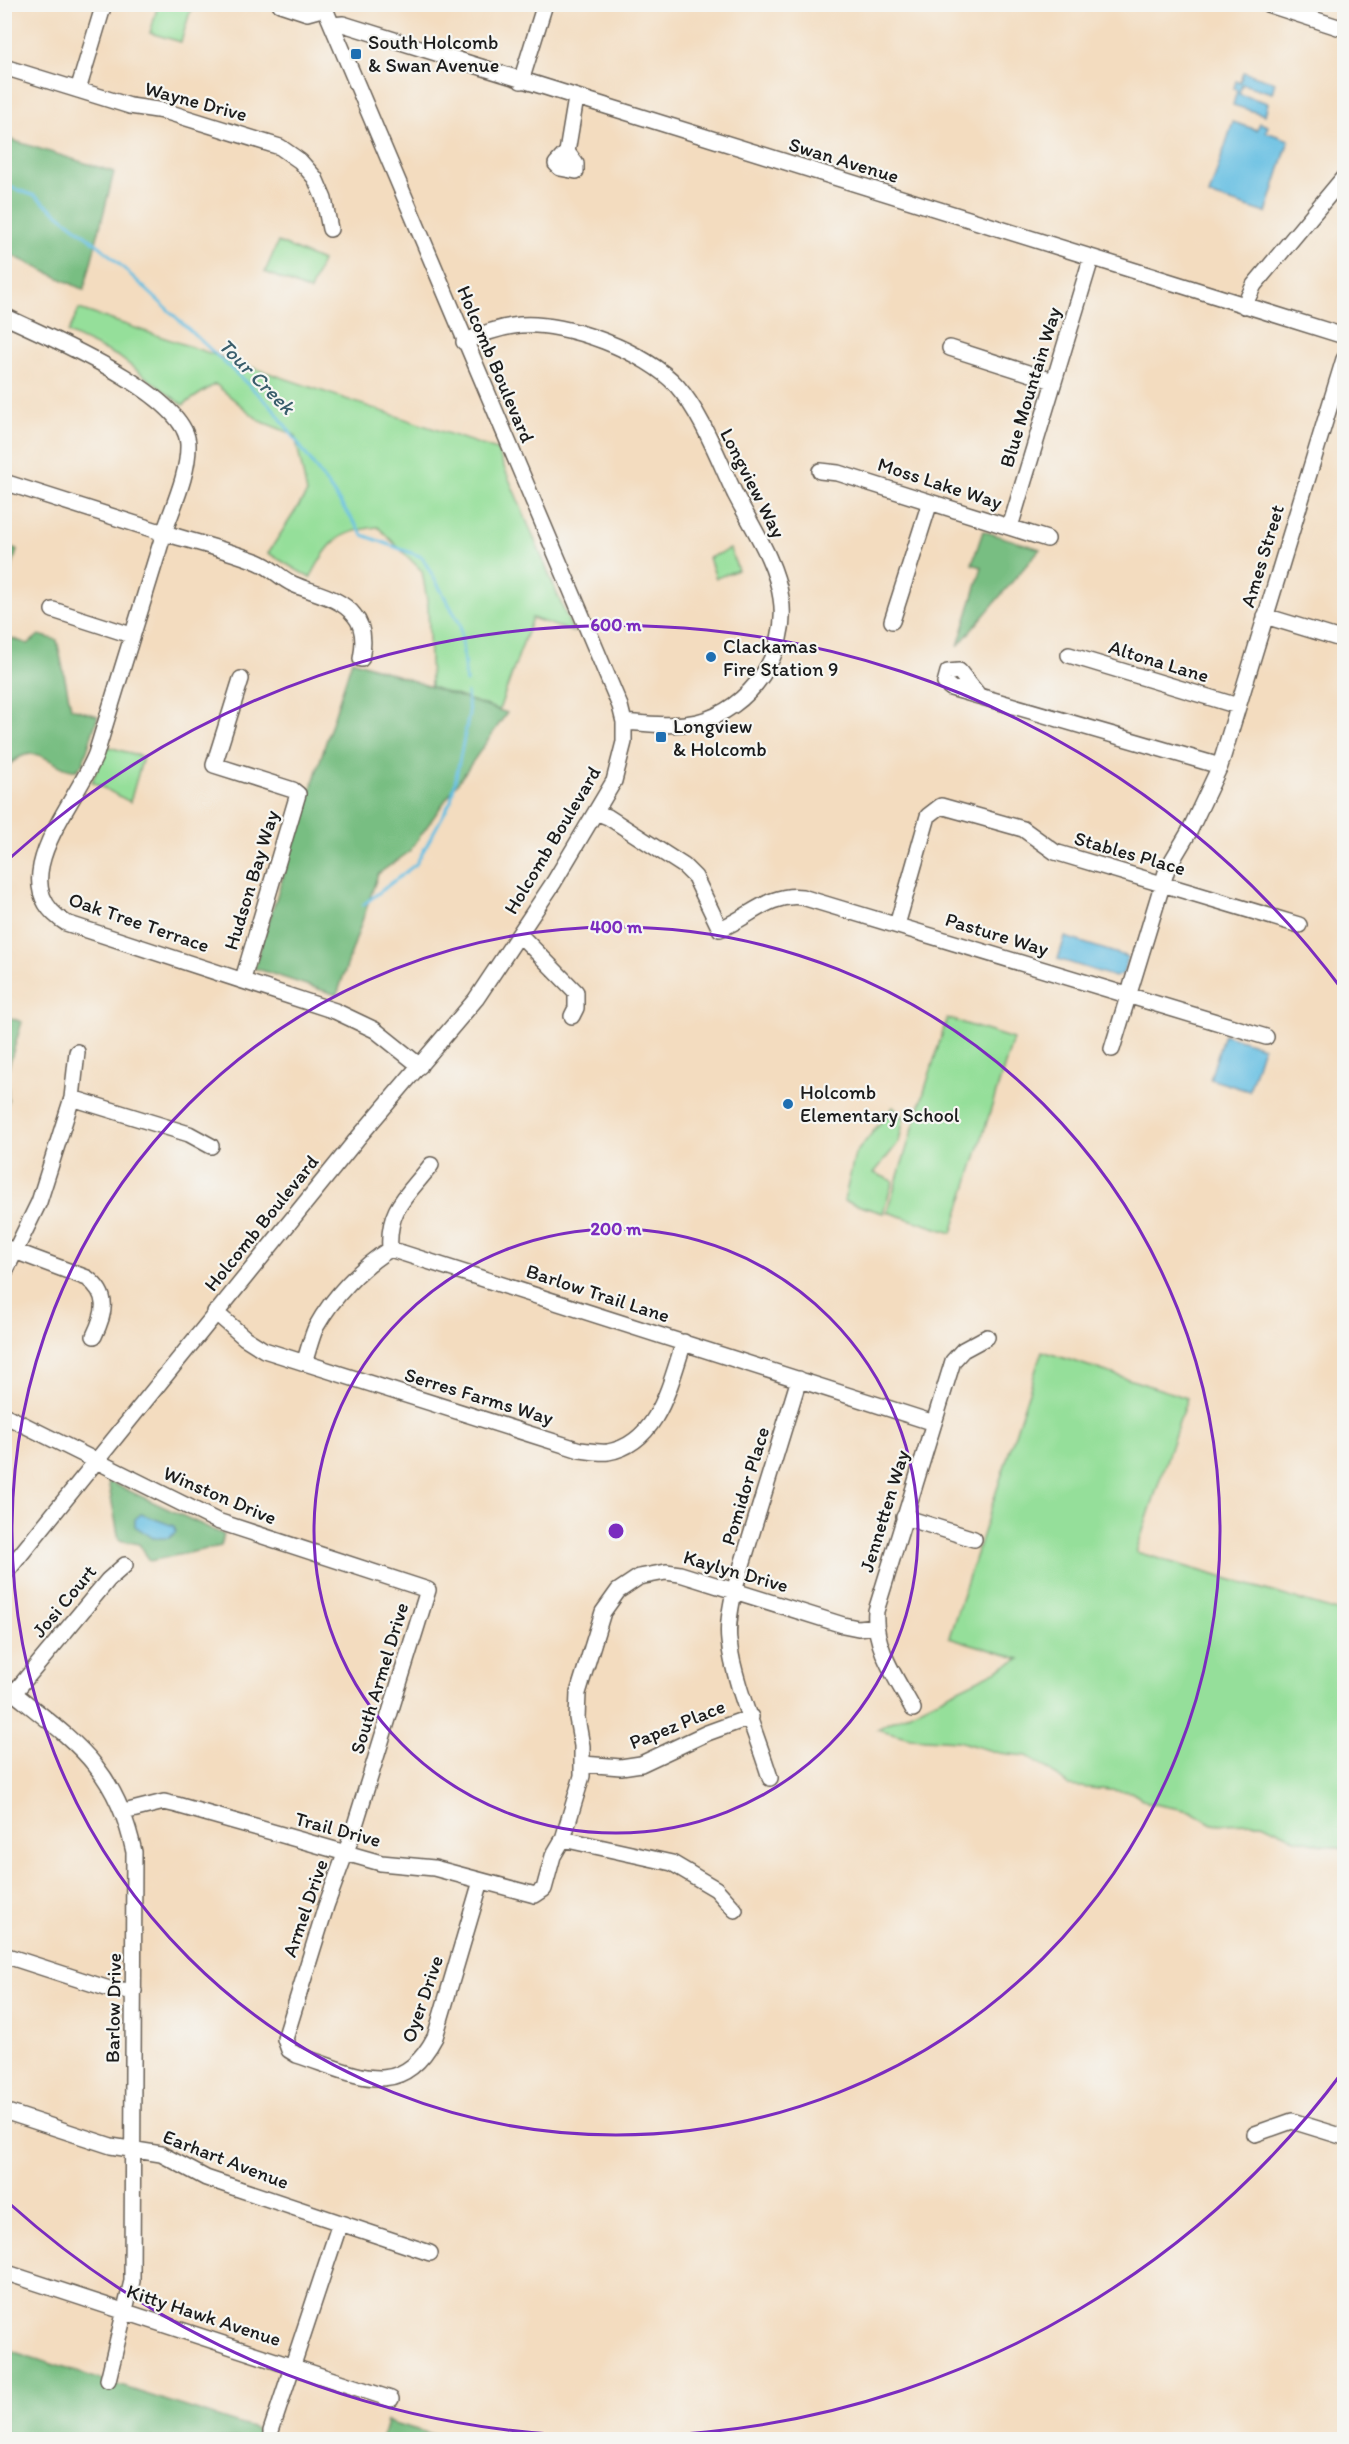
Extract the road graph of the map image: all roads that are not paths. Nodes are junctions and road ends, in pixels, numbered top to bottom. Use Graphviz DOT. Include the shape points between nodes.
graph roads {
  1 [pos="104,4"];
  2 [pos="280,4"];
  3 [pos="545,4"];
  4 [pos="1267,4"];
  5 [pos="324,6"];
  6 [pos="1295,9"];
  7 [pos="332,25"];
  8 [pos="1344,28"];
  9 [pos="4,67"];
  10 [pos="521,81"];
  11 [pos="78,90"];
  12 [pos="576,98"];
  13 [pos="567,152"];
  14 [pos="1344,177"];
  15 [pos="330,229"];
  16 [pos="1091,259"];
  17 [pos="1244,306"];
  18 [pos="4,316"];
  19 [pos="1344,336"];
  20 [pos="464,342"];
  21 [pos="950,348"];
  22 [pos="1344,359"];
  23 [pos="1053,381"];
  24 [pos="820,471"];
  25 [pos="4,482"];
  26 [pos="930,502"];
  27 [pos="1010,527"];
  28 [pos="164,533"];
  29 [pos="1047,539"];
  30 [pos="53,610"];
  31 [pos="1265,616"];
  32 [pos="892,621"];
  33 [pos="131,635"];
  34 [pos="1344,640"];
  35 [pos="1069,656"];
  36 [pos="361,659"];
  37 [pos="241,679"];
  38 [pos="978,696"];
  39 [pos="1238,706"];
  40 [pos="624,722"];
  41 [pos="1220,766"];
  42 [pos="596,812"];
  43 [pos="1163,884"];
  44 [pos="897,925"];
  45 [pos="1299,925"];
  46 [pos="520,935"];
  47 [pos="243,979"];
  48 [pos="1129,995"];
  49 [pos="572,1016"];
  50 [pos="1266,1037"];
  51 [pos="1113,1049"];
  52 [pos="77,1052"];
  53 [pos="420,1066"];
  54 [pos="72,1098"];
  55 [pos="211,1146"];
  56 [pos="431,1165"];
  57 [pos="390,1249"];
  58 [pos="10,1250"];
  59 [pos="4,1274"];
  60 [pos="215,1312"];
  61 [pos="94,1336"];
  62 [pos="987,1337"];
  63 [pos="684,1342"];
  64 [pos="303,1363"];
  65 [pos="799,1380"];
  66 [pos="4,1415"];
  67 [pos="934,1422"];
  68 [pos="95,1462"];
  69 [pos="904,1517"];
  70 [pos="974,1539"];
  71 [pos="125,1565"];
  72 [pos="4,1575"];
  73 [pos="428,1590"];
  74 [pos="734,1591"];
  75 [pos="875,1626"];
  76 [pos="9,1689"];
  77 [pos="913,1709"];
  78 [pos="751,1717"];
  79 [pos="583,1764"];
  80 [pos="770,1778"];
  81 [pos="369,1779"];
  82 [pos="124,1812"];
  83 [pos="563,1839"];
  84 [pos="346,1854"];
  85 [pos="481,1881"];
  86 [pos="541,1893"];
  87 [pos="735,1910"];
  88 [pos="4,1955"];
  89 [pos="134,1991"];
  90 [pos="289,2050"];
  91 [pos="4,2111"];
  92 [pos="1255,2134"];
  93 [pos="1344,2137"];
  94 [pos="134,2150"];
  95 [pos="340,2223"];
  96 [pos="430,2253"];
  97 [pos="4,2272"];
  98 [pos="126,2312"];
  99 [pos="292,2366"];
  100 [pos="108,2380"];
  101 [pos="391,2399"];
  102 [pos="271,2431"];
  1 -- 11 [label="street"];
  2 -- 5 [label="street" via="307,13"];
  3 -- 10 [label="street"];
  4 -- 6 [label="street"];
  5 -- 7 [label="street, Holcomb Boulevard"];
  6 -- 8 [label="street"];
  7 -- 10 [label="street, Swan Avenue" via="343,24"];
  7 -- 20 [label="street, Holcomb Boulevard"];
  9 -- 11 [label="street, Wayne Drive"];
  10 -- 12 [label="street, Swan Avenue"];
  11 -- 15 [label="street, Wayne Drive" via="130,106 164,111 292,153 315,178"];
  12 -- 13 [label="street"];
  12 -- 16 [label="street, Swan Avenue"];
  14 -- 17 [label="street" via="1254,285"];
  16 -- 17 [label="street, Swan Avenue"];
  16 -- 23 [label="street, Blue Mountain Way"];
  17 -- 19 [label="street, Swan Avenue"];
  18 -- 28 [label="street, Oak Tree Terrace" via="110,366 182,424 188,457"];
  20 -- 40 [label="street, Holcomb Boulevard"];
  20 -- 40 [label="street, Longview Way" via="519,325 548,326 625,351 664,373 690,403 767,557 781,596 781,628 772,660 754,686 726,709 697,722"];
  21 -- 23 [label="street"];
  22 -- 31 [label="street, Ames Street"];
  23 -- 27 [label="street, Blue Mountain Way"];
  24 -- 26 [label="street, Moss Lake Way"];
  25 -- 28 [label="street"];
  26 -- 27 [label="street, Moss Lake Way"];
  26 -- 32 [label="street"];
  27 -- 29 [label="street, Moss Lake Way"];
  28 -- 33 [label="street, Oak Tree Terrace"];
  28 -- 36 [label="street" via="258,562 290,582 344,605 361,626"];
  30 -- 33 [label="street"];
  31 -- 34 [label="street"];
  31 -- 39 [label="street, Ames Street"];
  33 -- 47 [label="street, Oak Tree Terrace" via="89,771 39,860 37,890 41,903 66,923"];
  35 -- 39 [label="street, Altona Lane"];
  37 -- 47 [label="street, Hudson Bay Way" via="214,765 298,794"];
  38 -- 41 [label="street"];
  39 -- 41 [label="street, Ames Street"];
  40 -- 42 [label="street, Holcomb Boulevard" via="618,771"];
  41 -- 43 [label="street, Ames Street"];
  42 -- 44 [label="street, Pasture Way" via="684,866 699,885 720,929 765,902 787,895"];
  42 -- 46 [label="street, Holcomb Boulevard"];
  43 -- 44 [label="street, Stables Place" via="1055,852 1023,829 941,806 928,816"];
  43 -- 45 [label="street, Stables Place"];
  43 -- 48 [label="street, Ames Street"];
  44 -- 48 [label="street, Pasture Way"];
  46 -- 49 [label="street" via="576,992"];
  46 -- 53 [label="street, Holcomb Boulevard" via="476,999"];
  47 -- 53 [label="street, Oak Tree Terrace" via="357,1020"];
  48 -- 50 [label="street, Pasture Way"];
  48 -- 51 [label="street, Ames Street"];
  52 -- 54 [label="street"];
  53 -- 60 [label="street, Holcomb Boulevard"];
  54 -- 55 [label="street" via="189,1134"];
  54 -- 58 [label="street" via="39,1202"];
  56 -- 57 [label="street" via="393,1213"];
  57 -- 63 [label="street, Barlow Trail Lane"];
  57 -- 64 [label="street" via="365,1266 327,1312 316,1328"];
  58 -- 59 [label="street"];
  58 -- 61 [label="street" via="94,1284 105,1310"];
  60 -- 64 [label="street, Serres Farms Way" via="264,1350"];
  60 -- 68 [label="street, Holcomb Boulevard"];
  62 -- 67 [label="street, Jennetten Way" via="963,1350 953,1361"];
  63 -- 64 [label="street, Serres Farms Way" via="658,1414 629,1444 608,1452 580,1450"];
  63 -- 65 [label="street, Barlow Trail Lane"];
  65 -- 67 [label="street, Barlow Trail Lane"];
  65 -- 74 [label="street, Pomidor Place"];
  66 -- 68 [label="street, Winston Drive"];
  67 -- 69 [label="street, Jennetten Way"];
  68 -- 72 [label="street, Holcomb Boulevard"];
  68 -- 73 [label="street, Winston Drive" via="240,1530"];
  69 -- 70 [label="street"];
  69 -- 75 [label="street, Jennetten Way" via="879,1596"];
  71 -- 76 [label="street, Josi Court"];
  73 -- 81 [label="street, South Armel Drive"];
  74 -- 75 [label="street, Kaylyn Drive" via="858,1628"];
  74 -- 78 [label="street, Pomidor Place" via="729,1640"];
  74 -- 79 [label="street, Kaylyn Drive" via="666,1572 639,1577 618,1590 603,1612 578,1693"];
  75 -- 77 [label="street, Jennetten Way" via="878,1642"];
  76 -- 82 [label="street, Barlow Drive" via="90,1756"];
  78 -- 79 [label="street, Papez Place" via="641,1764"];
  78 -- 80 [label="street, Pomidor Place"];
  79 -- 83 [label="street, Kaylyn Drive"];
  81 -- 84 [label="street, Armel Drive"];
  82 -- 84 [label="street, Trail Drive" via="177,1804"];
  82 -- 89 [label="street, Barlow Drive" via="134,1852"];
  83 -- 86 [label="street, Kaylyn Drive"];
  83 -- 87 [label="street" via="672,1863 716,1889"];
  84 -- 85 [label="street, Trail Drive"];
  84 -- 90 [label="street, Armel Drive" via="285,2039"];
  85 -- 86 [label="street, Trail Drive" via="530,1895"];
  85 -- 90 [label="street, Oyer Drive" via="435,2037 414,2068 388,2079 374,2079"];
  88 -- 89 [label="street" via="109,1989"];
  89 -- 94 [label="street, Barlow Drive"];
  91 -- 94 [label="street, Earhart Avenue"];
  92 -- 93 [label="street" via="1292,2121"];
  94 -- 95 [label="street, Earhart Avenue" via="161,2154 200,2176"];
  94 -- 98 [label="street, Barlow Drive" via="132,2281"];
  95 -- 96 [label="street, Earhart Avenue"];
  95 -- 99 [label="street"];
  97 -- 98 [label="street, Kitty Hawk Avenue"];
  98 -- 99 [label="street, Kitty Hawk Avenue"];
  98 -- 100 [label="street, Barlow Drive"];
  99 -- 101 [label="street, Kitty Hawk Avenue"];
  99 -- 102 [label="street"];
}
